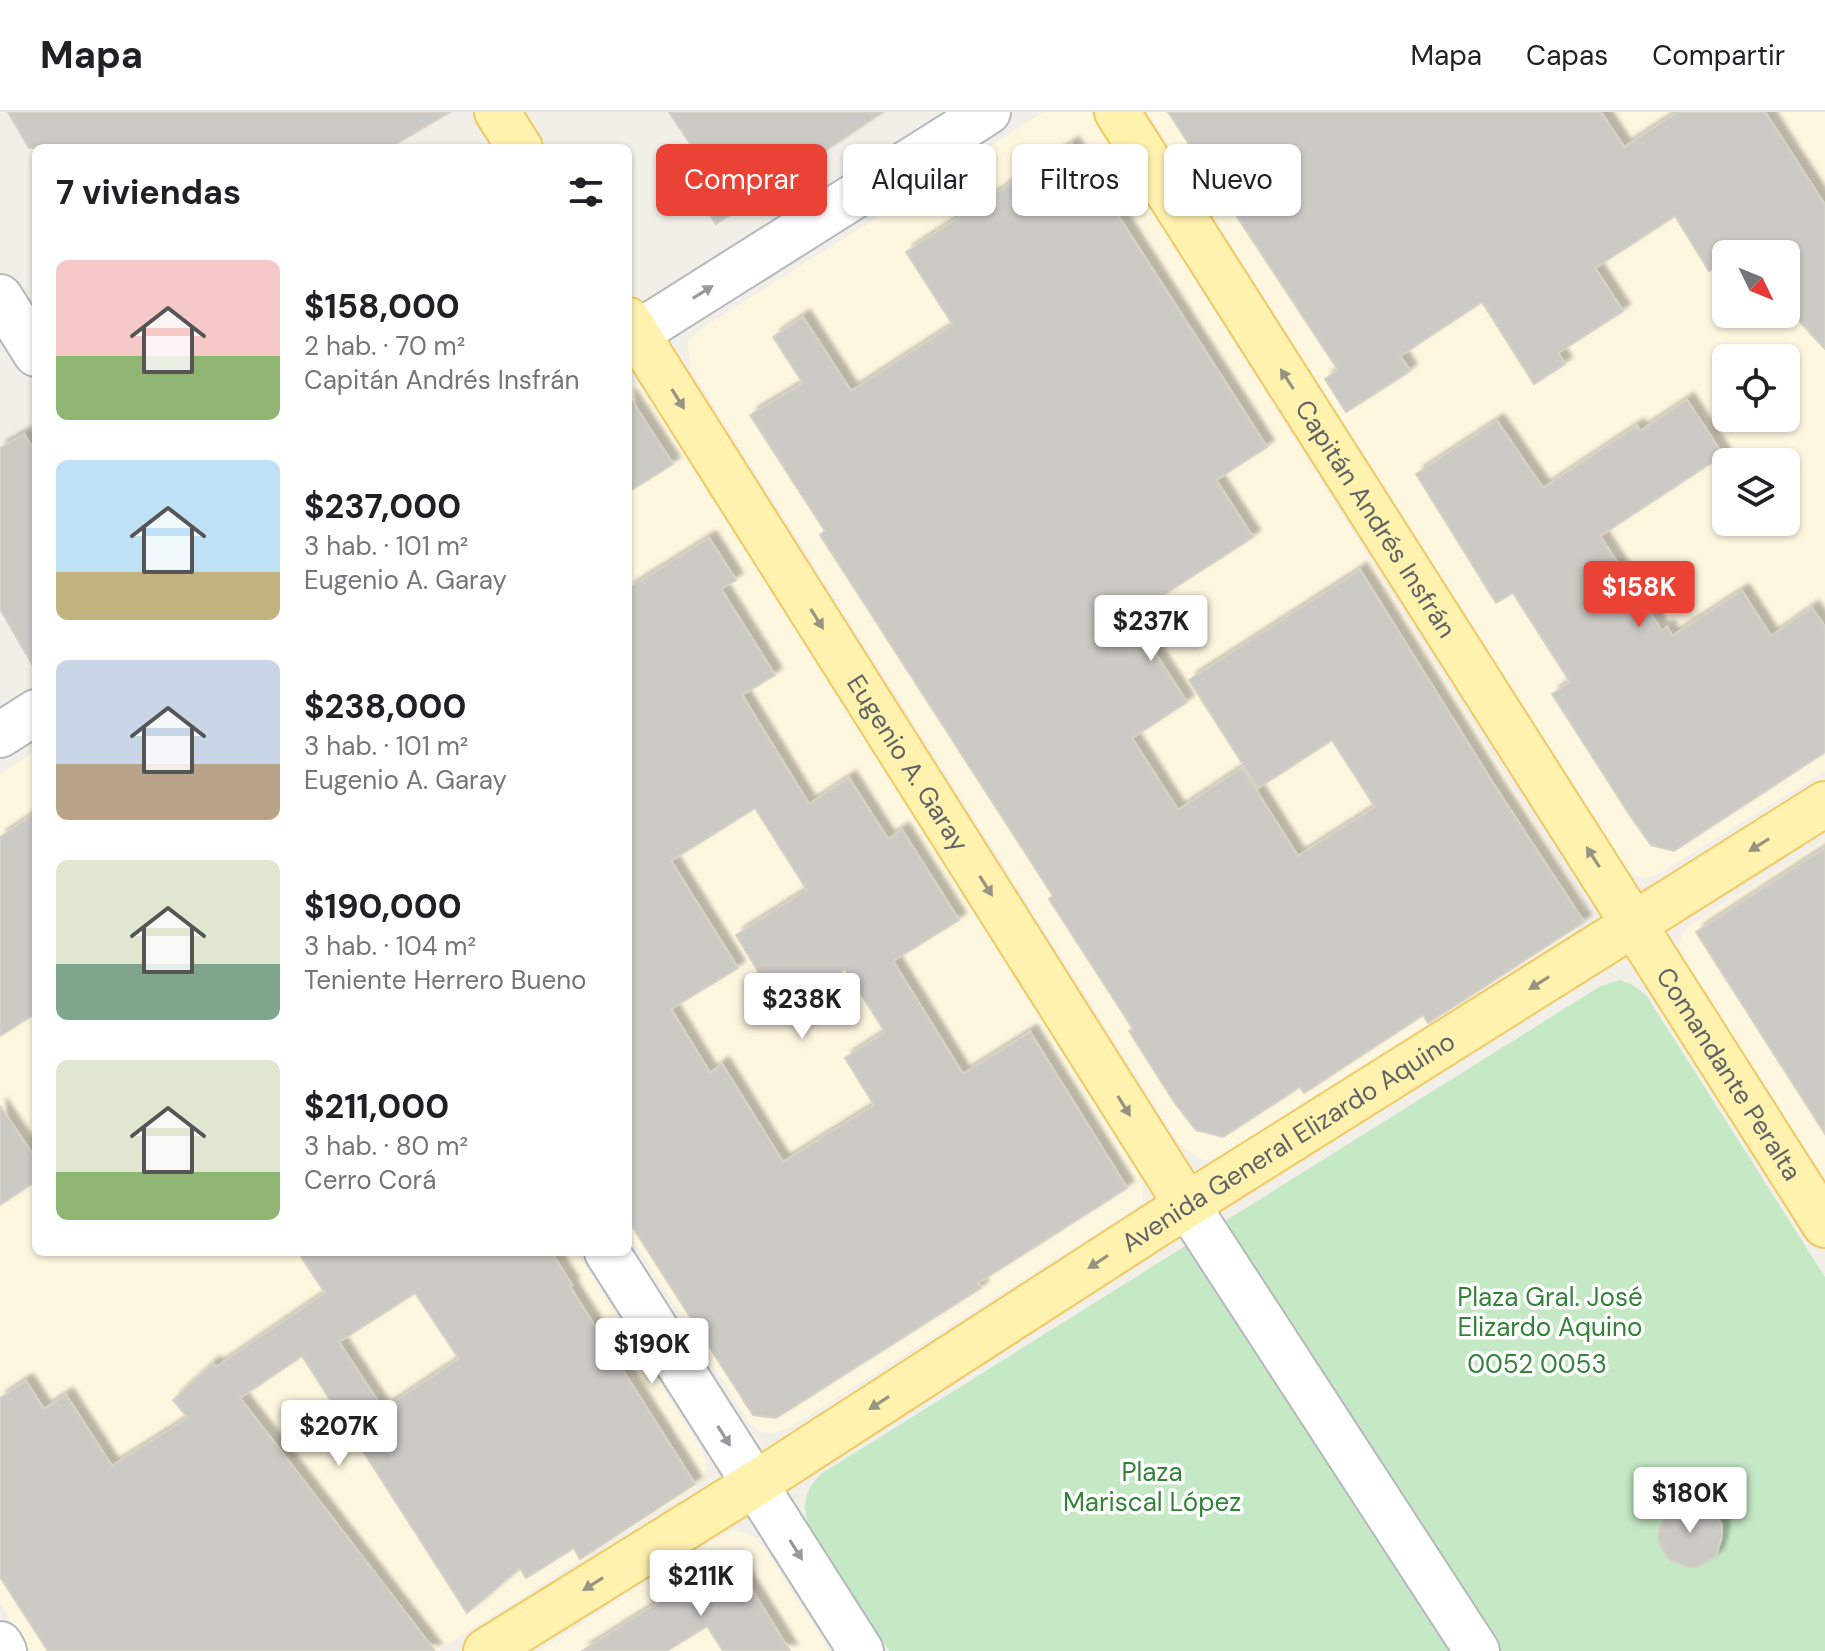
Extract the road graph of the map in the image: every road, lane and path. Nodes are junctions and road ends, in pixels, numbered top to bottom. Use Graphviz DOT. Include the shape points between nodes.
graph roads {
  1 [pos="497,112"];
  2 [pos="988,112"];
  3 [pos="1117,112"];
  4 [pos="517,144"];
  5 [pos="0,297"];
  6 [pos="632,330"];
  7 [pos="632,333"];
  8 [pos="32,348"];
  9 [pos="32,715"];
  10 [pos="0,735"];
  11 [pos="1825,804"];
  12 [pos="1635,923"];
  13 [pos="1187,1205"];
  14 [pos="1825,1225"];
  15 [pos="610,1256"];
  16 [pos="755,1484"];
  17 [pos="0,1644"];
  18 [pos="4,1651"];
  19 [pos="486,1651"];
  20 [pos="861,1651"];
  21 [pos="1477,1651"];
  1 -- 4 [label="main road"];
  6 -- 2 [label="street, one-way"];
  12 -- 3 [label="main road, Capitán Andrés Insfrán, one-way"];
  5 -- 8 [label="street"];
  7 -- 13 [label="main road, Eugenio A. Garay, one-way"];
  9 -- 10 [label="street"];
  11 -- 12 [label="main road, Avenida General Elizardo Aquino, one-way"];
  12 -- 13 [label="main road, Avenida General Elizardo Aquino, one-way"];
  12 -- 14 [label="main road, Comandante Peralta"];
  13 -- 16 [label="main road, Avenida General Elizardo Aquino, one-way"];
  13 -- 21 [label="street"];
  15 -- 16 [label="street, one-way"];
  16 -- 19 [label="main road, Avenida General Elizardo Aquino, one-way"];
  16 -- 20 [label="street, one-way"];
  17 -- 18 [label="street"];
}
